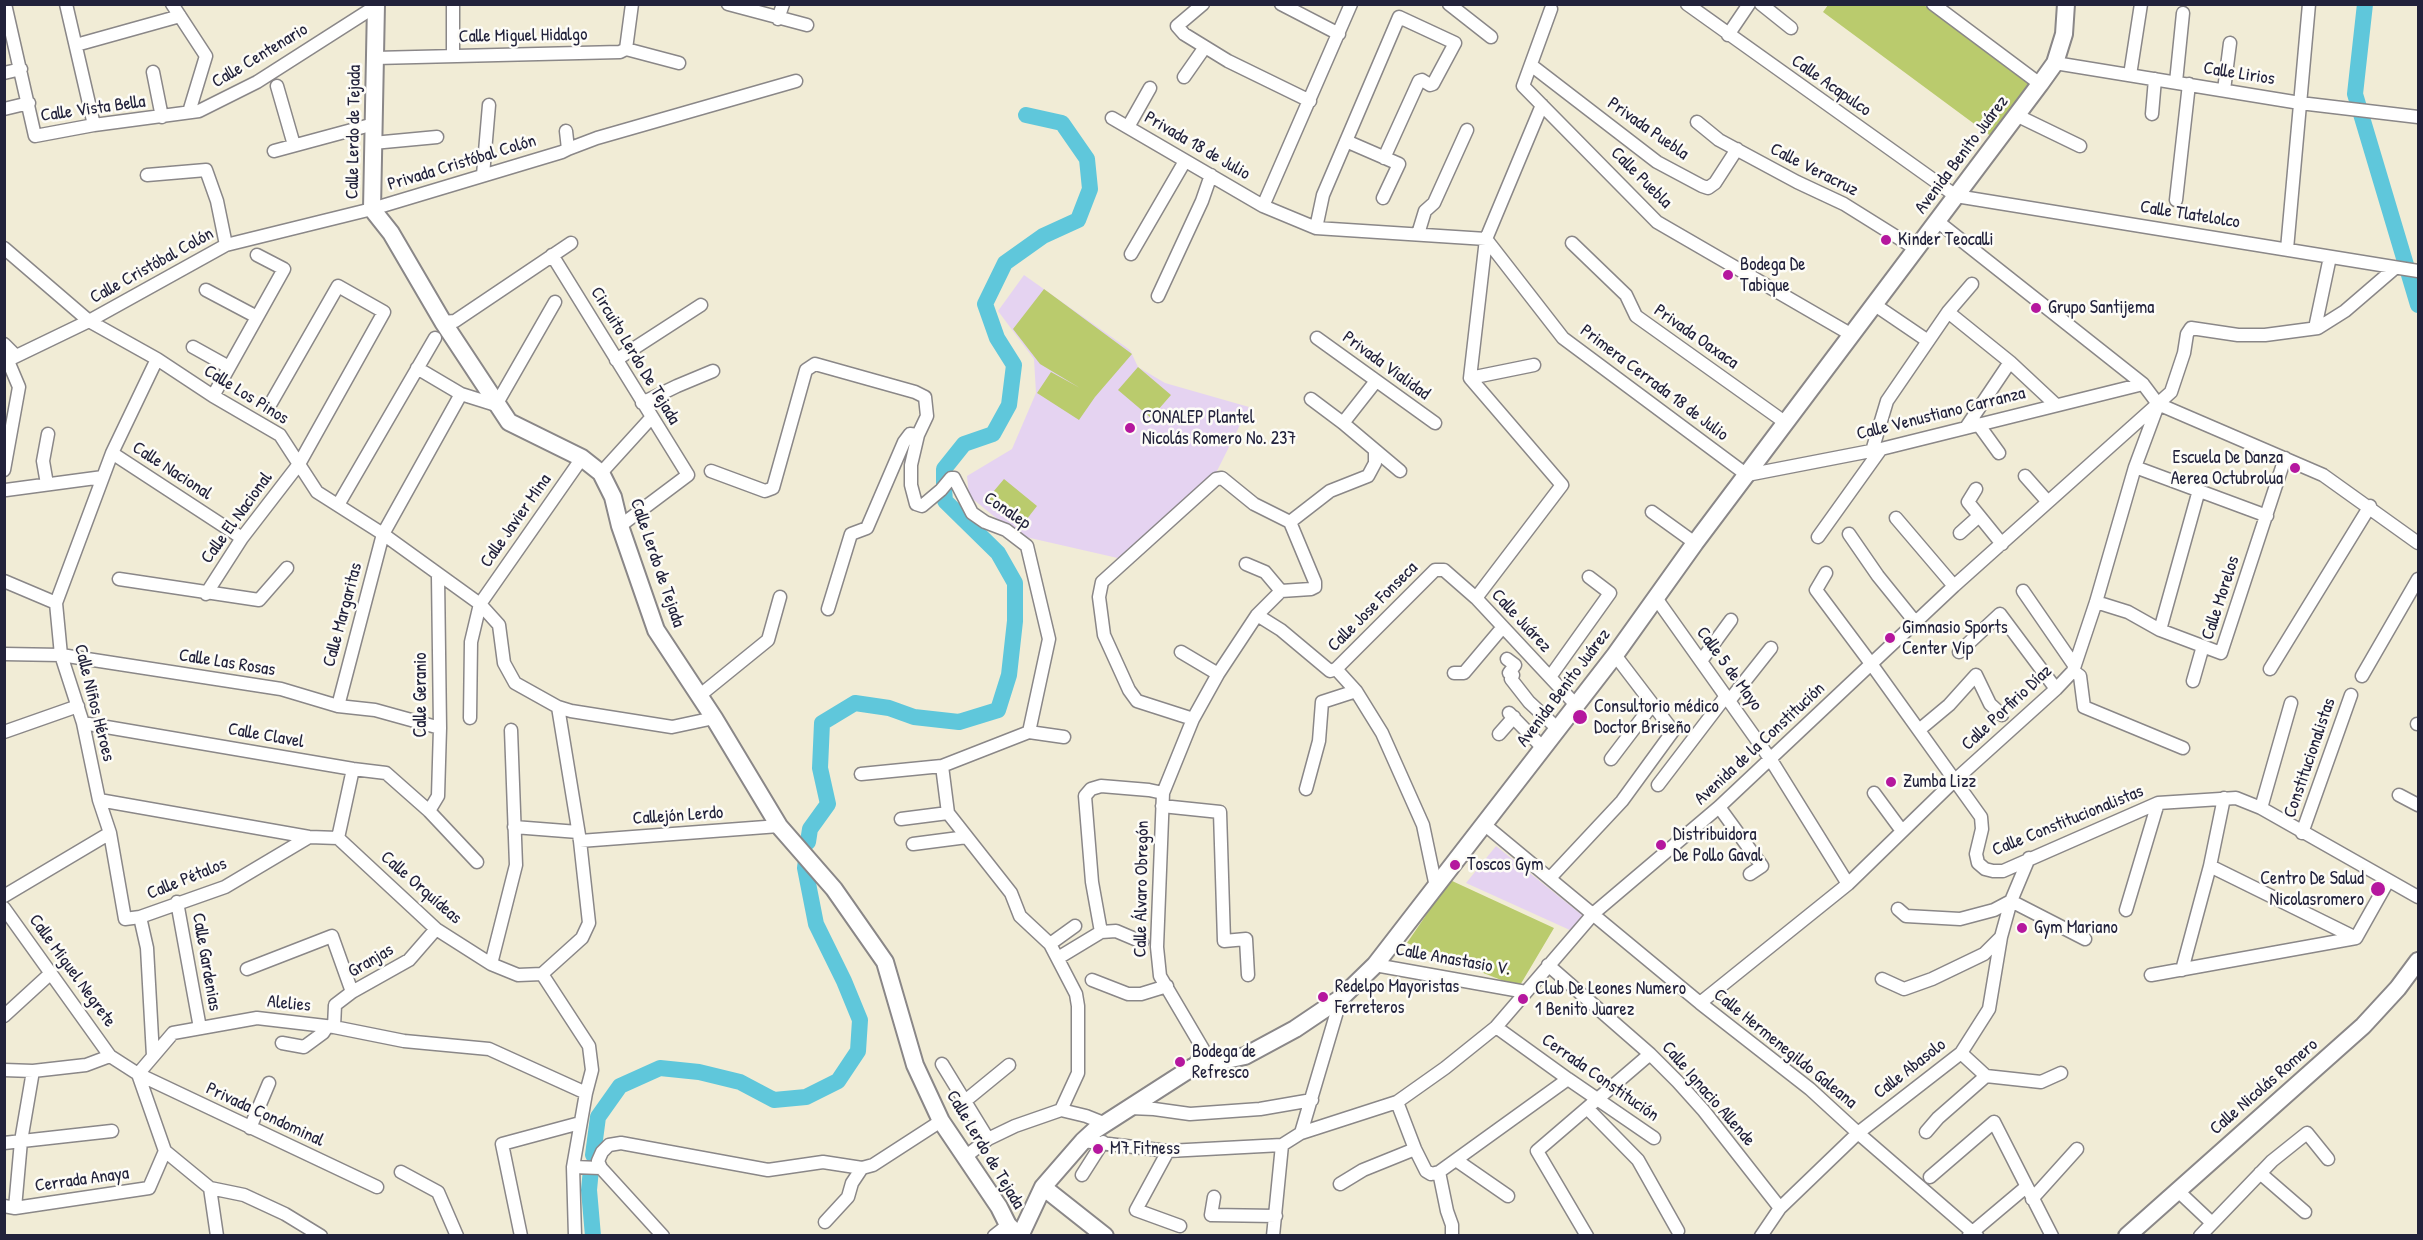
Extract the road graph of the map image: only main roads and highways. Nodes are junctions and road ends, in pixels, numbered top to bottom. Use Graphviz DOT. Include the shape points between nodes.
graph roads {
  1 [pos="2066,4"];
  2 [pos="376,5"];
  3 [pos="2418,961"];
  4 [pos="1043,1187"];
  5 [pos="1016,1232"];
  6 [pos="1105,1236"];
  7 [pos="2127,1236"];
  1 -- 4 [label="main road, Avenida Benito Juárez" via="2064,34 2055,63 2040,84 1615,655 1375,965 1341,998 1295,1029 1245,1056 1193,1067 1106,1124 1083,1141"];
  2 -- 5 [label="main road, Calle Lerdo de Tejada" via="372,209 509,422 582,458 602,473 656,630 779,826 834,889 885,962 915,1065 941,1121"];
  3 -- 7 [label="main road, Calle Nicolás Romero" via="2363,1026"];
  4 -- 5 [label="main road, Avenida Benito Juárez"];
  4 -- 6 [label="main road"];
}
